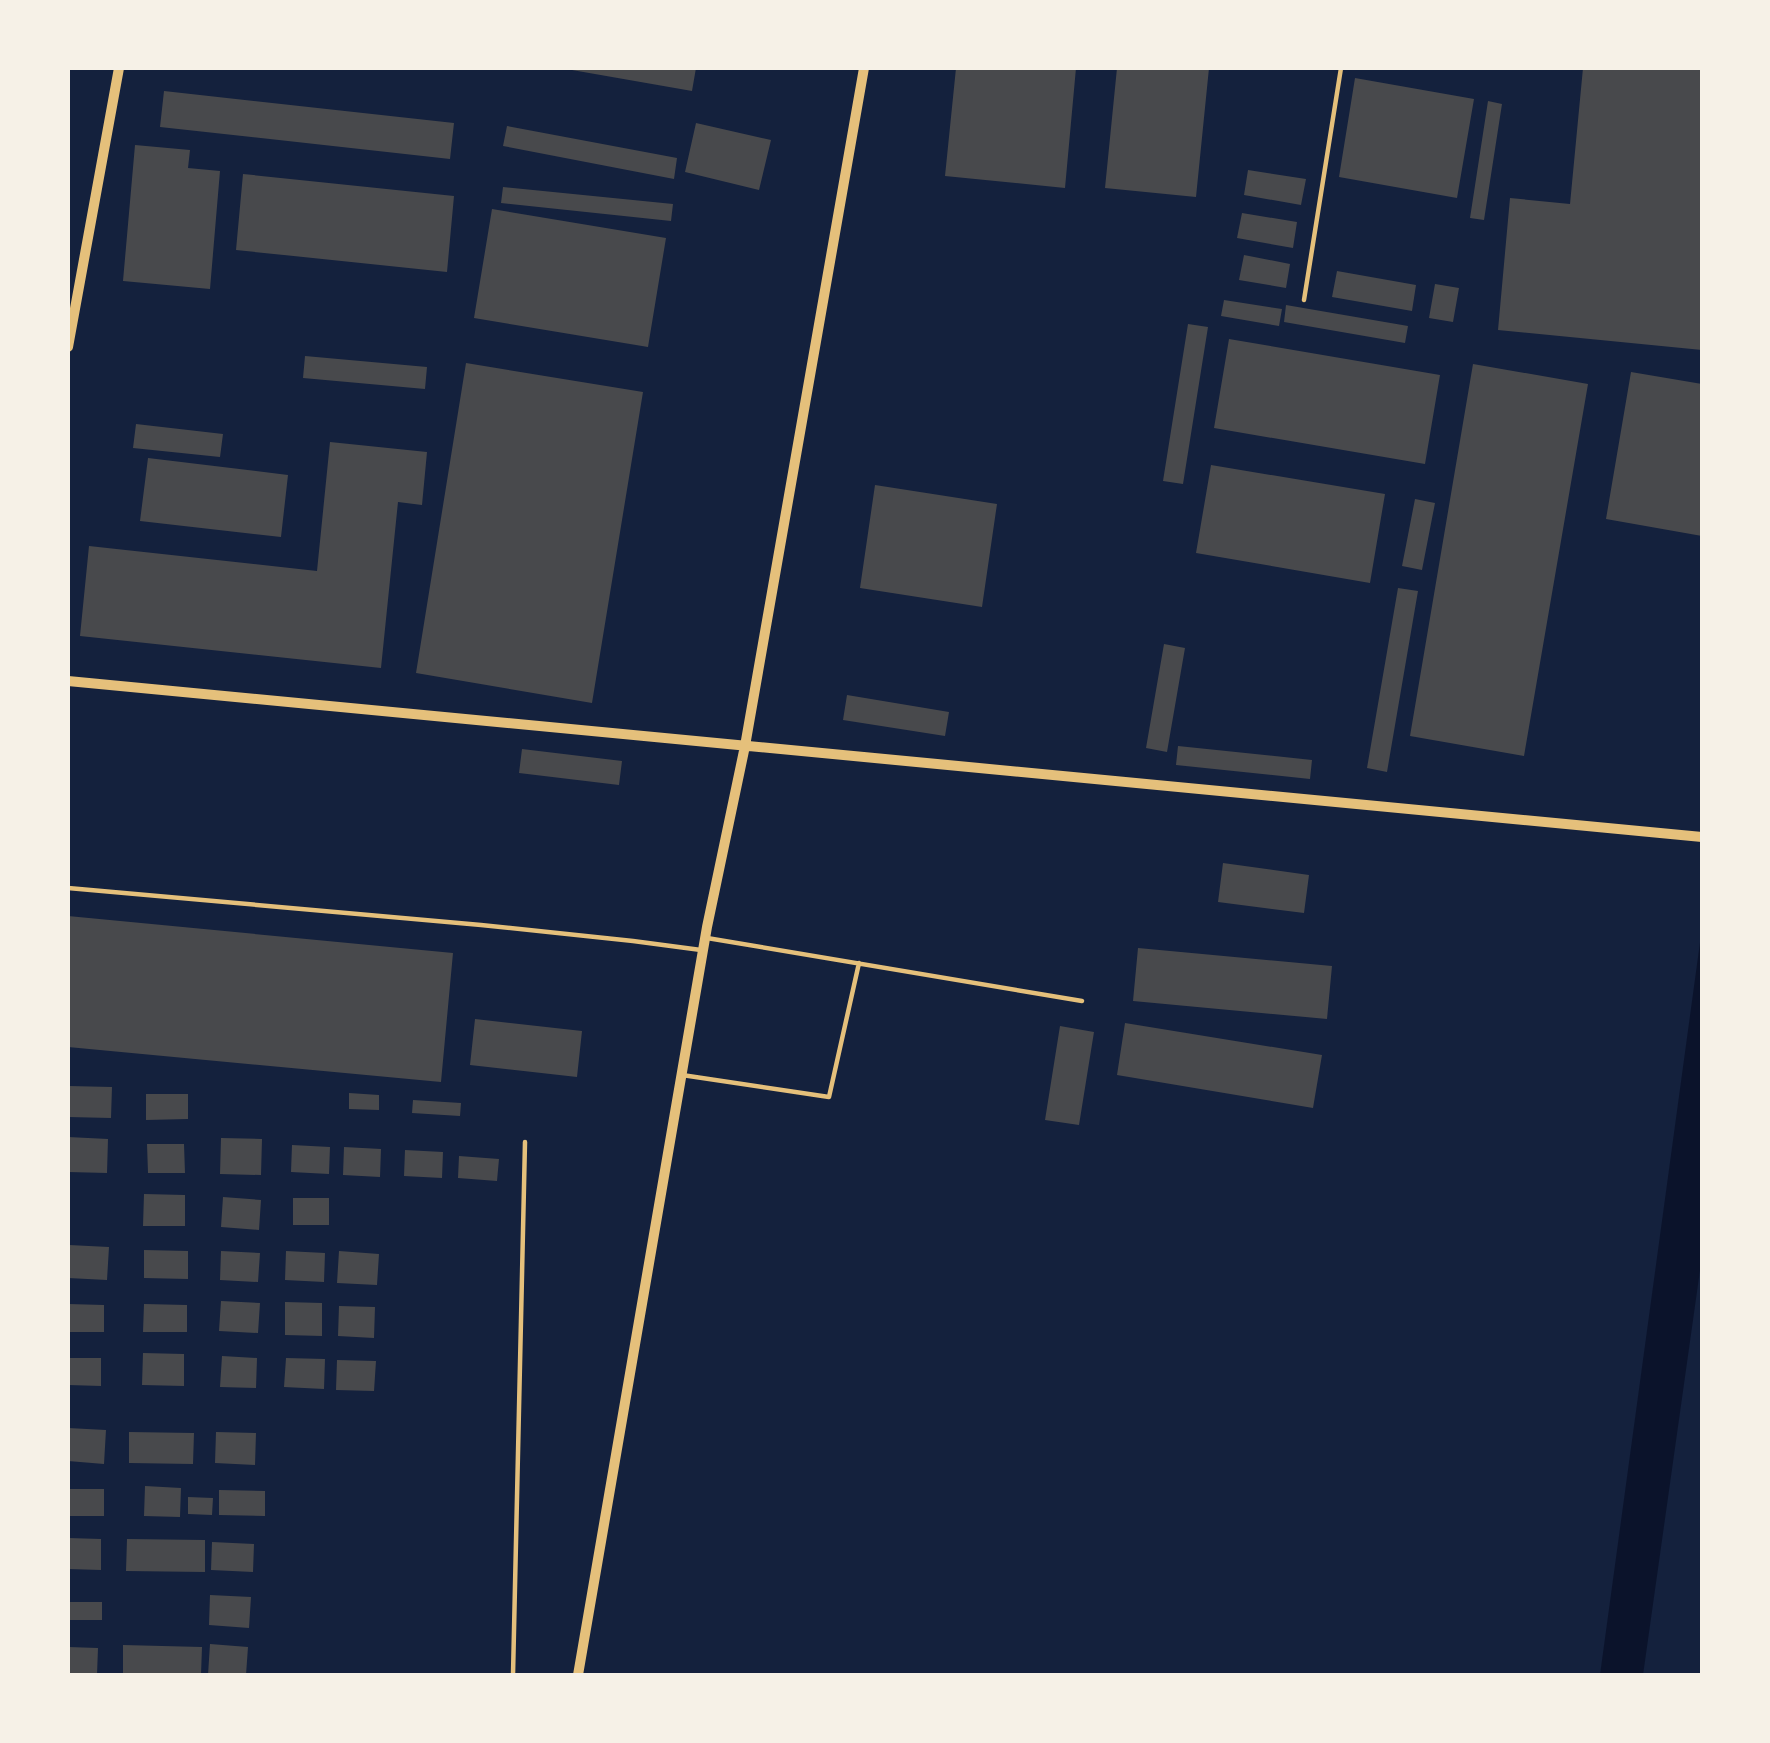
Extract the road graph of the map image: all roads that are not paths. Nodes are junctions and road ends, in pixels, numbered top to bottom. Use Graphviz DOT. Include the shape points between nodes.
graph roads {
  1 [pos="119,68"];
  2 [pos="864,68"];
  3 [pos="1341,68"];
  4 [pos="1304,300"];
  5 [pos="68,346"];
  6 [pos="68,681"];
  7 [pos="745,746"];
  8 [pos="1702,837"];
  9 [pos="68,888"];
  10 [pos="706,937"];
  11 [pos="704,950"];
  12 [pos="859,963"];
  13 [pos="1082,1001"];
  14 [pos="682,1075"];
  15 [pos="525,1142"];
  16 [pos="513,1675"];
  17 [pos="578,1675"];
  1 -- 5 [label="street"];
  2 -- 7 [label="street"];
  3 -- 4 [label="lane"];
  6 -- 7 [label="street"];
  7 -- 8 [label="street"];
  7 -- 10 [label="street"];
  9 -- 11 [label="lane"];
  10 -- 11 [label="street"];
  10 -- 12 [label="lane"];
  11 -- 14 [label="street"];
  12 -- 13 [label="lane"];
  12 -- 14 [label="lane" via="829,1097"];
  14 -- 17 [label="street"];
  15 -- 16 [label="lane"];
}
